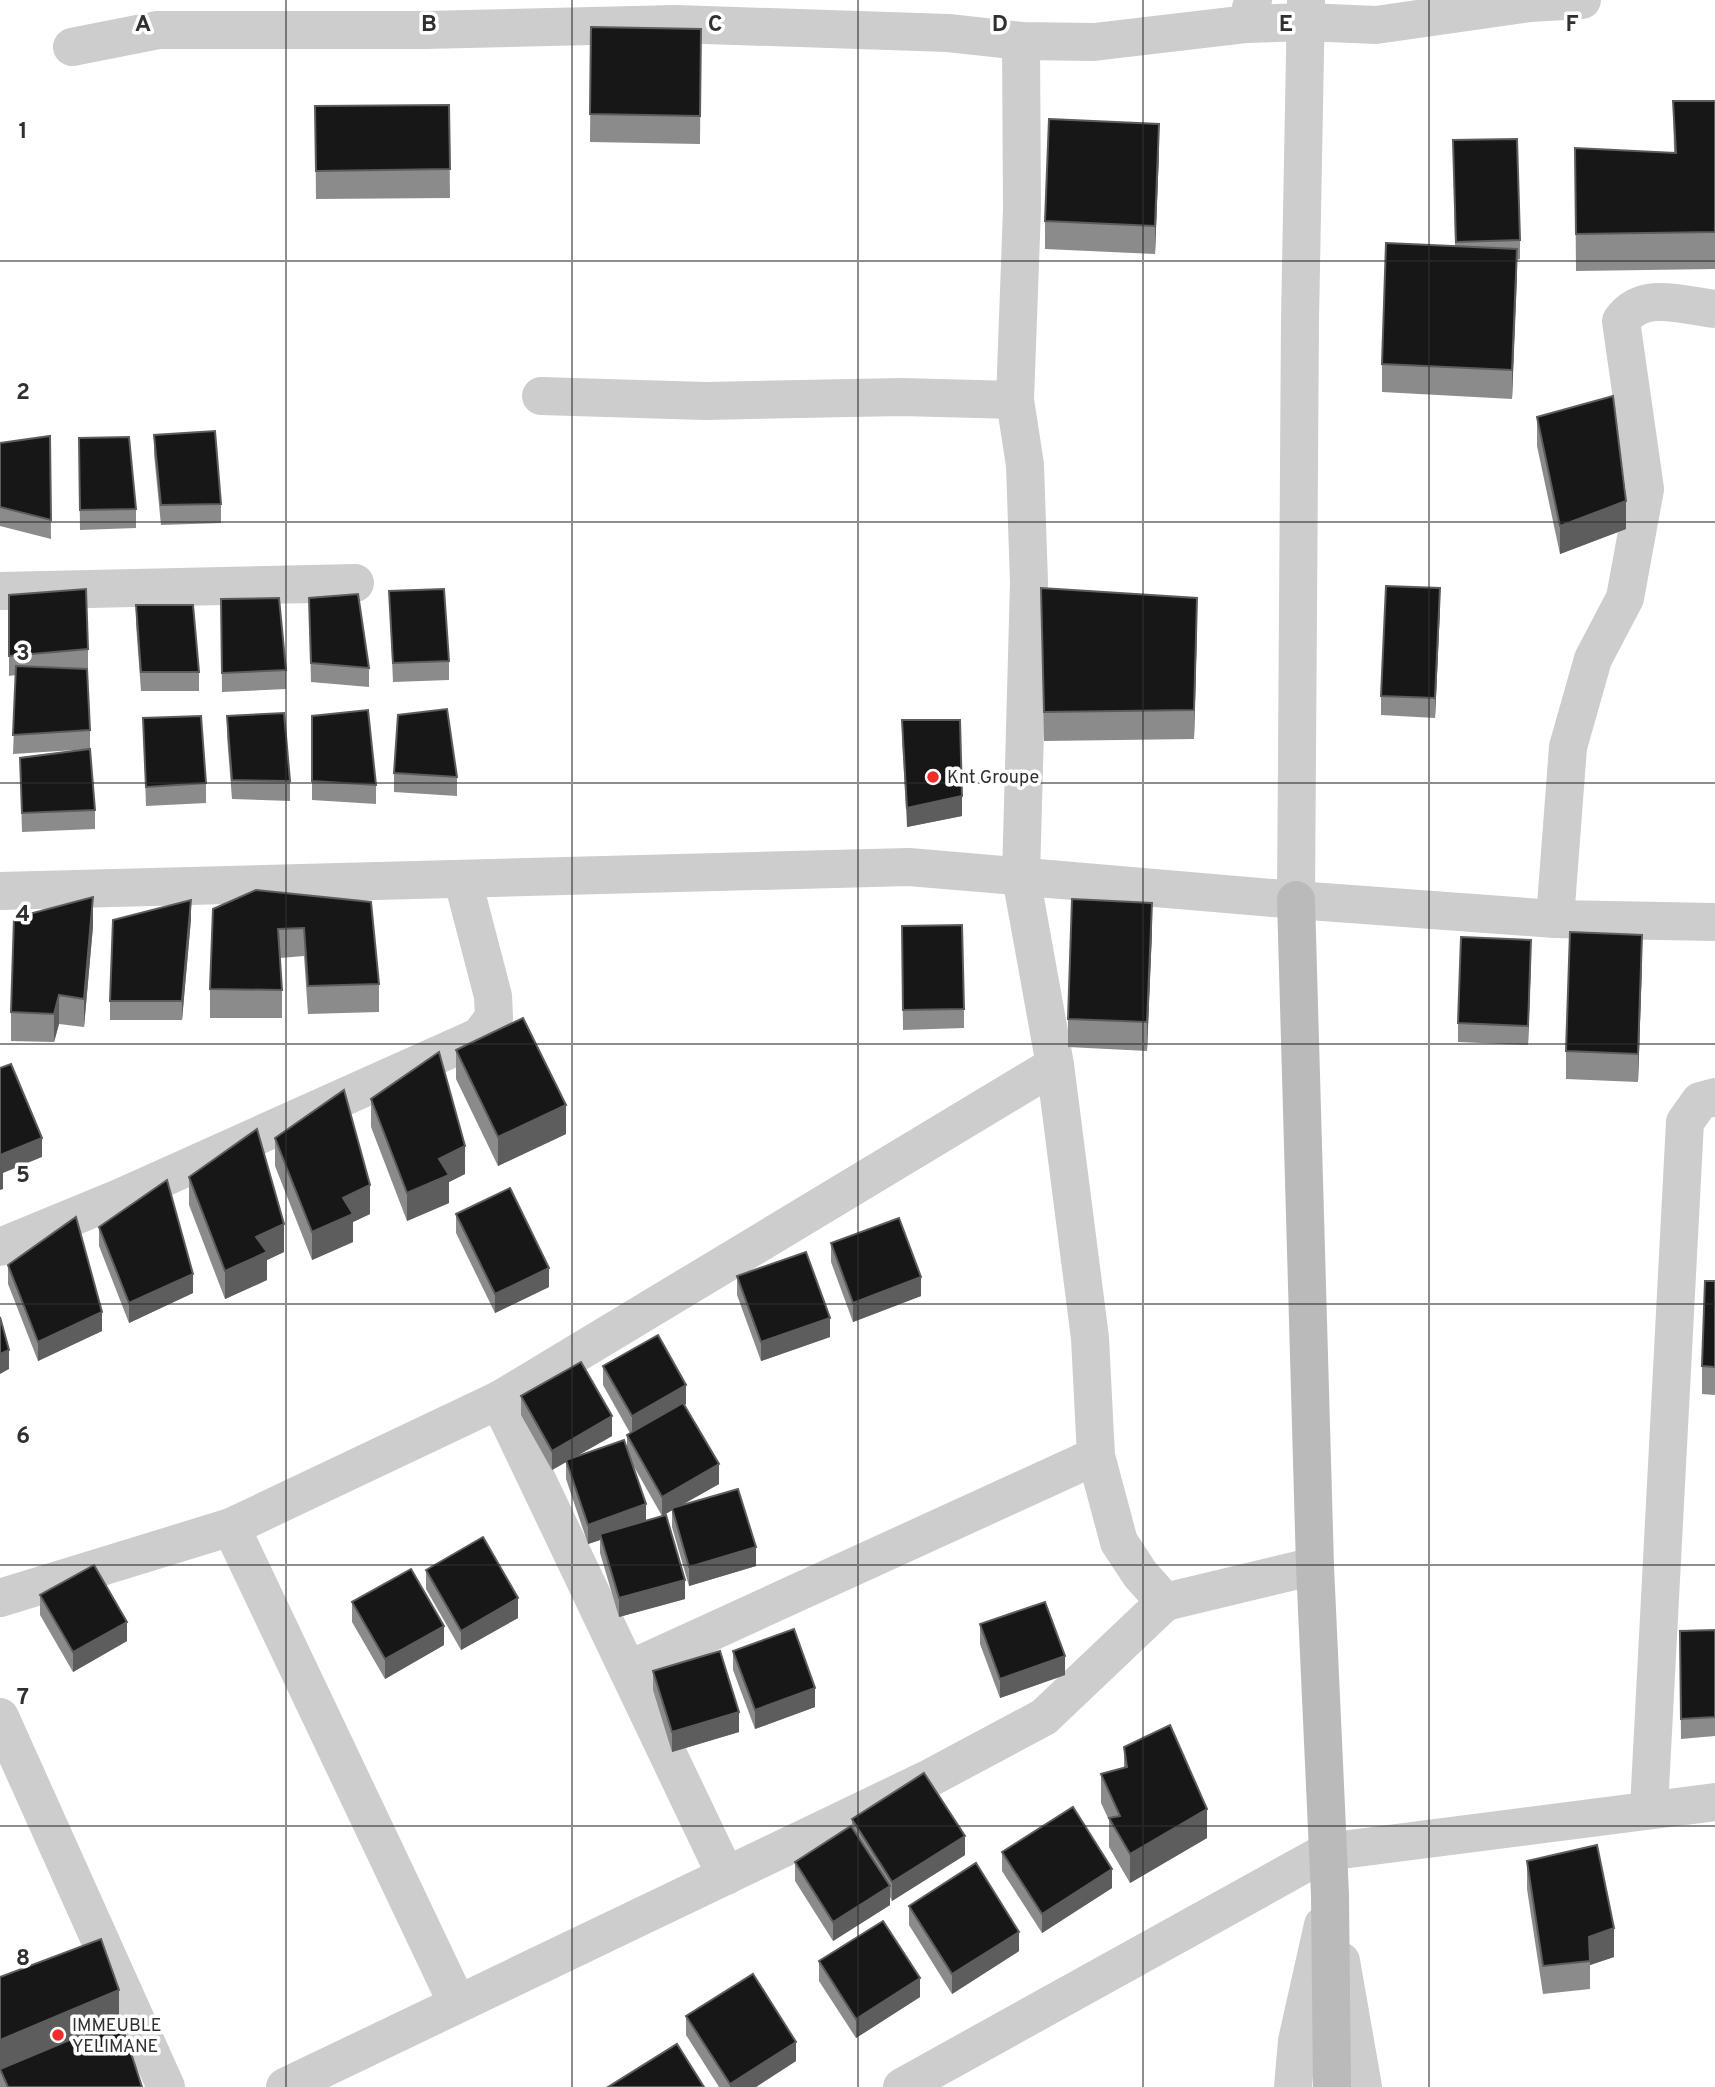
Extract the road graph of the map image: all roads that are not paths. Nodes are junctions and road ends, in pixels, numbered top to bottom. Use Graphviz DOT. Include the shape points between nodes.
graph roads {
  1 [pos="1582,0"];
  2 [pos="1306,11"];
  3 [pos="1250,12"];
  4 [pos="1021,41"];
  5 [pos="72,47"];
  6 [pos="1715,309"];
  7 [pos="541,396"];
  8 [pos="1015,400"];
  9 [pos="355,583"];
  10 [pos="0,591"];
  11 [pos="1021,877"];
  12 [pos="463,881"];
  13 [pos="0,891"];
  14 [pos="1296,900"];
  15 [pos="1555,919"];
  16 [pos="1715,922"];
  17 [pos="1055,1065"];
  18 [pos="1715,1097"];
  19 [pos="0,1247"];
  20 [pos="499,1400"];
  21 [pos="1096,1456"];
  22 [pos="231,1527"];
  23 [pos="1315,1566"];
  24 [pos="0,1598"];
  25 [pos="1165,1602"];
  26 [pos="628,1670"];
  27 [pos="0,1717"];
  28 [pos="1715,1802"];
  29 [pos="1650,1808"];
  30 [pos="1326,1852"];
  31 [pos="726,1876"];
  32 [pos="1330,1895"];
  33 [pos="457,2003"];
  34 [pos="166,2087"];
  35 [pos="285,2087"];
  36 [pos="902,2087"];
  37 [pos="1293,2087"];
  38 [pos="1332,2087"];
  39 [pos="1363,2087"];
  1 -- 2 [label="street" via="1376,25"];
  2 -- 3 [label="street"];
  2 -- 14 [label="street"];
  3 -- 4 [label="street" via="1094,42"];
  4 -- 5 [label="street" via="948,33 676,23 424,30 158,30"];
  4 -- 8 [label="street" via="1022,208"];
  6 -- 15 [label="street" via="1646,301 1629,309 1621,321 1646,489 1625,598 1593,659 1567,747"];
  7 -- 8 [label="street" via="705,401"];
  8 -- 11 [label="street" via="1025,466 1029,582"];
  9 -- 10 [label="street"];
  11 -- 12 [label="street" via="909,867"];
  11 -- 14 [label="street"];
  11 -- 17 [label="street"];
  12 -- 13 [label="street"];
  12 -- 19 [label="street" via="494,996 494,1017 480,1035 120,1198"];
  14 -- 15 [label="street"];
  14 -- 23 [label="street"];
  15 -- 16 [label="street"];
  17 -- 20 [label="street"];
  17 -- 21 [label="street" via="1090,1338"];
  18 -- 29 [label="street" via="1700,1101 1685,1122"];
  20 -- 22 [label="street"];
  20 -- 26 [label="street"];
  21 -- 25 [label="street" via="1119,1542"];
  21 -- 26 [label="street"];
  22 -- 24 [label="street"];
  22 -- 33 [label="street"];
  23 -- 25 [label="street"];
  23 -- 30 [label="street"];
  25 -- 31 [label="street" via="1044,1717 928,1779"];
  26 -- 31 [label="street"];
  27 -- 34 [label="street"];
  28 -- 29 [label="street"];
  29 -- 30 [label="street"];
  30 -- 32 [label="street"];
  30 -- 36 [label="street"];
  31 -- 33 [label="street"];
  32 -- 37 [label="street" via="1297,2041"];
  32 -- 38 [label="street"];
  32 -- 39 [label="street"];
  33 -- 35 [label="street"];
}
